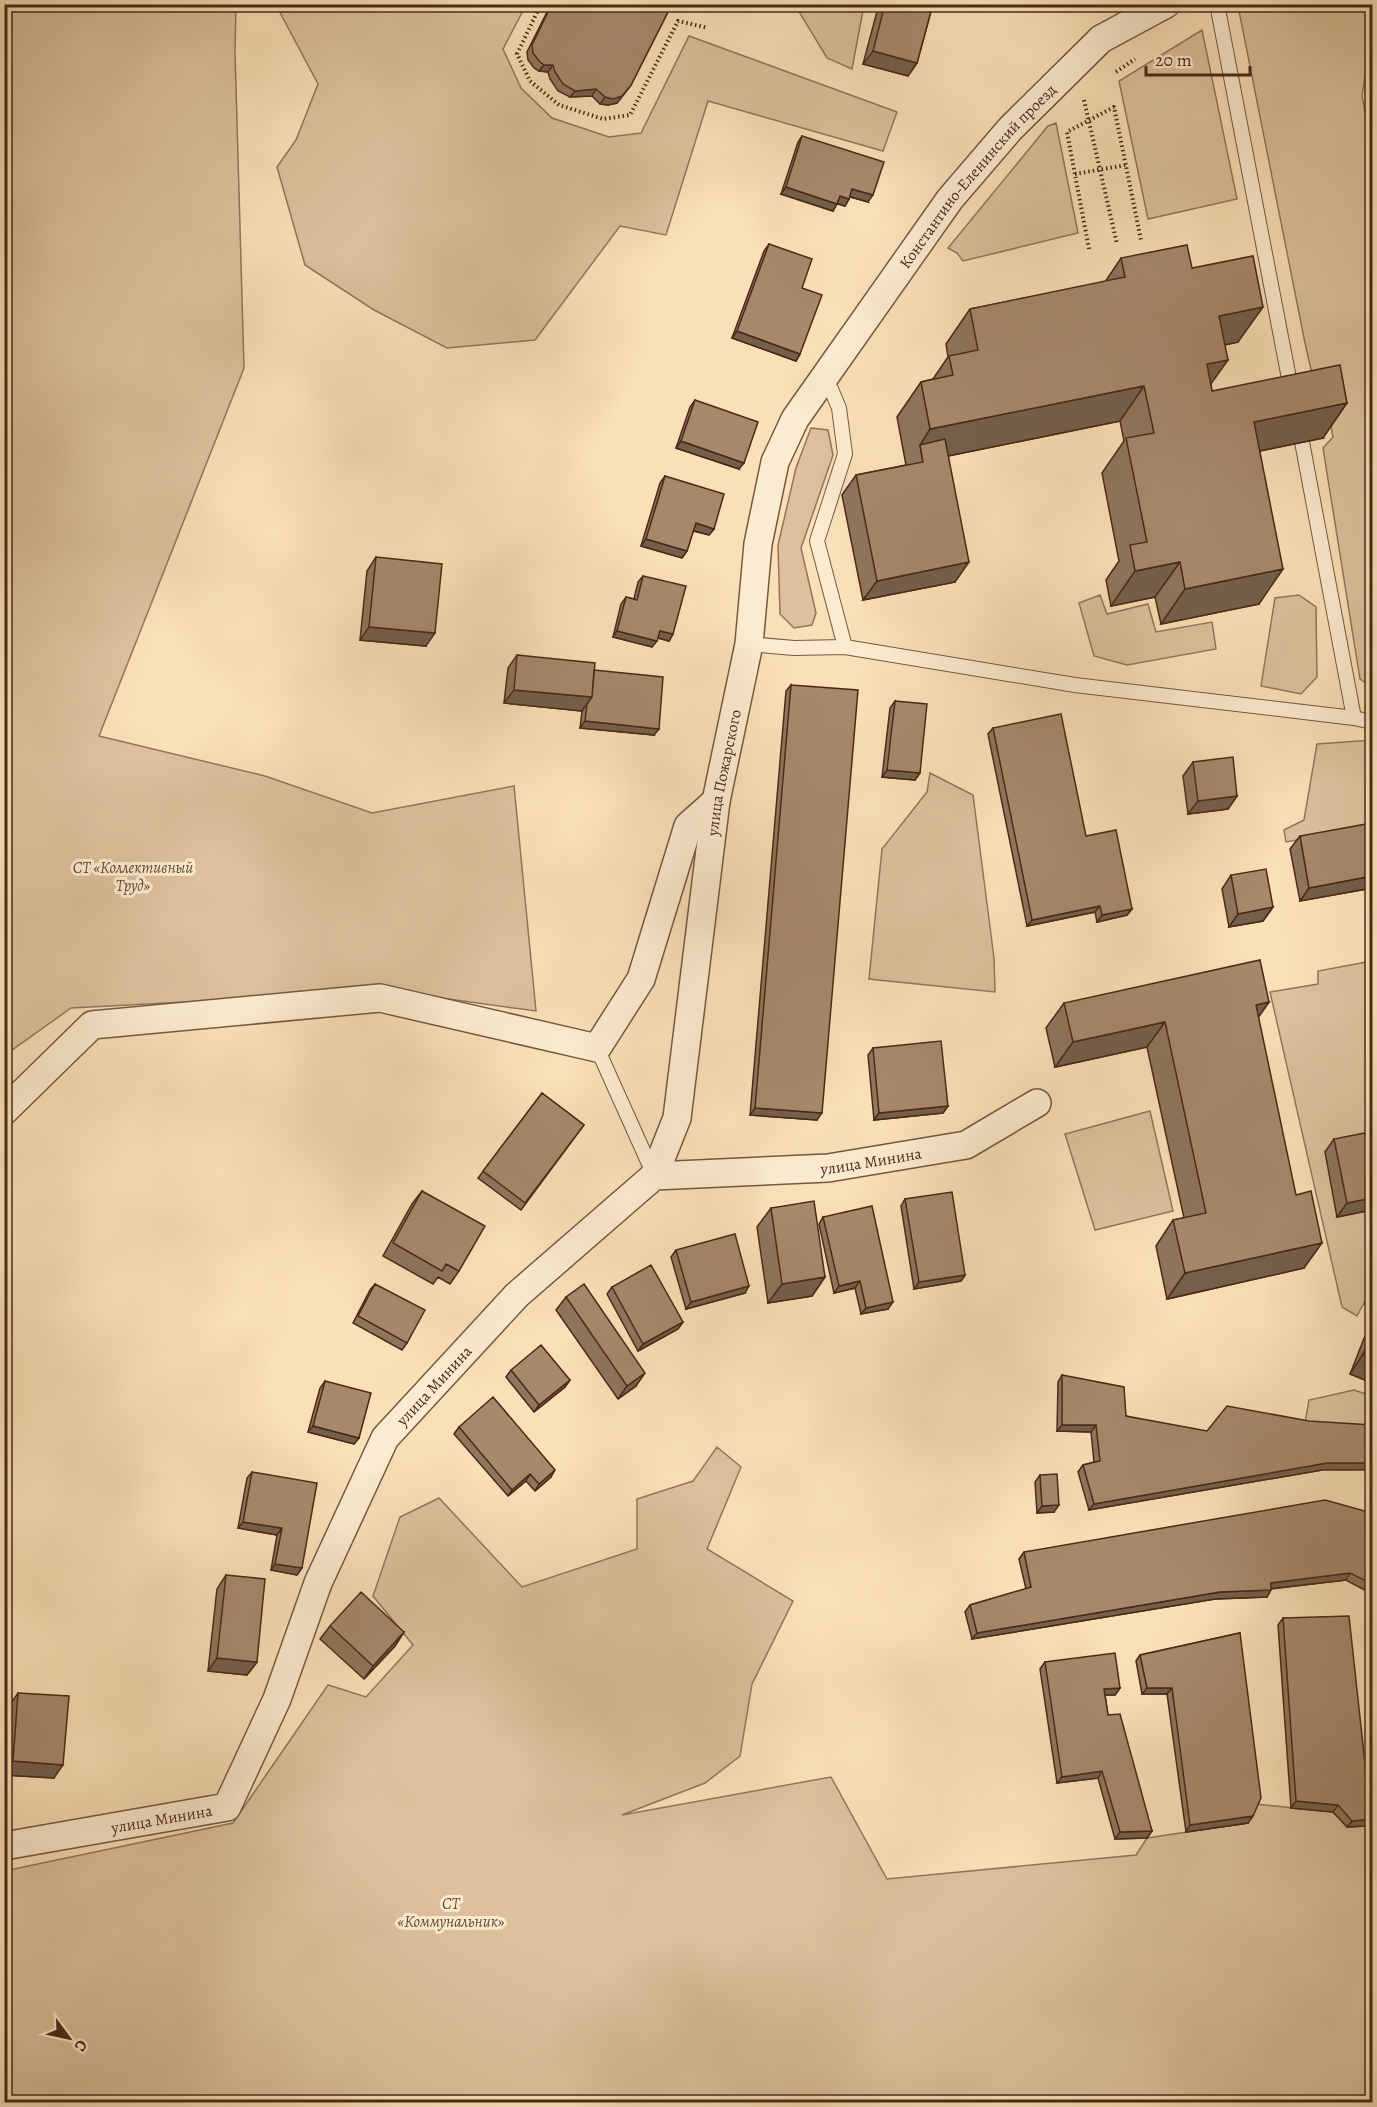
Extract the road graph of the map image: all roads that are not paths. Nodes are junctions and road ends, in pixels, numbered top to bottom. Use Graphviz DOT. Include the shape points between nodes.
graph roads {
  1 [pos="1166,4"];
  2 [pos="1217,4"];
  3 [pos="822,379"];
  4 [pos="1295,405"];
  5 [pos="1302,442"];
  6 [pos="749,644"];
  7 [pos="844,647"];
  8 [pos="1354,718"];
  9 [pos="1372,722"];
  10 [pos="716,801"];
  11 [pos="597,1048"];
  12 [pos="1037,1103"];
  13 [pos="4,1111"];
  14 [pos="654,1176"];
  15 [pos="4,1846"];
  1 -- 3 [label="street, Константино-Еленинский проезд" via="1101,39 1010,129 950,200"];
  2 -- 4 [label="lane"];
  3 -- 6 [label="street, улица Пожарского" via="795,419 775,462 758,544"];
  3 -- 7 [label="lane" via="839,408 845,454 817,541"];
  5 -- 8 [label="lane"];
  6 -- 7 [label="lane"];
  6 -- 10 [label="street, улица Пожарского"];
  7 -- 8 [label="lane" via="1075,685"];
  8 -- 9 [label="lane"];
  10 -- 11 [label="street" via="688,826 641,979"];
  10 -- 14 [label="street, улица Пожарского" via="676,1118"];
  11 -- 13 [label="street" via="380,998 92,1025"];
  11 -- 14 [label="lane"];
  12 -- 14 [label="street, улица Минина" via="966,1145 828,1168"];
  14 -- 15 [label="street, улица Минина" via="517,1295 385,1438 318,1583 277,1699 227,1807"];
}
